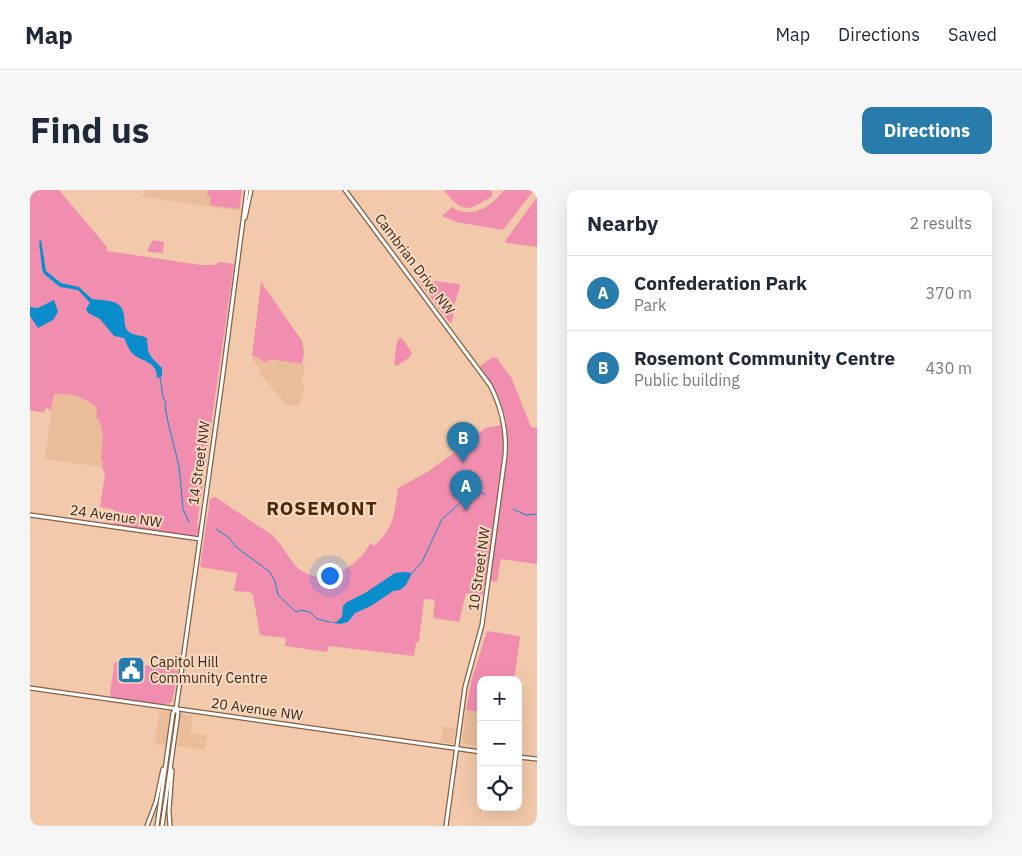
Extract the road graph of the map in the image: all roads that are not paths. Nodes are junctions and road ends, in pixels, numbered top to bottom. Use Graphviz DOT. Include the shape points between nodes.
graph roads {
  1 [pos="249,190"];
  2 [pos="346,190"];
  3 [pos="448,328"];
  4 [pos="30,515"];
  5 [pos="200,539"];
  6 [pos="30,688"];
  7 [pos="176,709"];
  8 [pos="456,748"];
  9 [pos="477,751"];
  10 [pos="167,756"];
  11 [pos="172,757"];
  12 [pos="522,757"];
  13 [pos="537,759"];
  14 [pos="147,826"];
  15 [pos="157,826"];
  16 [pos="162,826"];
  17 [pos="170,826"];
  18 [pos="446,826"];
  1 -- 5 [label="street, 14 Street NW"];
  2 -- 3 [label="street, Cambrian Drive NW"];
  3 -- 8 [label="street, 10 Street NW" via="494,392 504,419 506,442 482,625 467,677"];
  4 -- 5 [label="street, 24 Avenue NW"];
  5 -- 7 [label="street, 14 Street NW"];
  6 -- 7 [label="street, 20 Avenue NW"];
  7 -- 8 [label="street, 20 Avenue NW"];
  7 -- 10 [label="street, 14 Street NW"];
  7 -- 11 [label="street, 14 Street NW"];
  8 -- 9 [label="street, 20 Avenue NW"];
  8 -- 18 [label="street, 10 Street NW"];
  10 -- 14 [label="street"];
  10 -- 15 [label="street, 14 Street NW"];
  11 -- 16 [label="street, 14 Street NW"];
  11 -- 17 [label="street"];
  12 -- 13 [label="street"];
}
